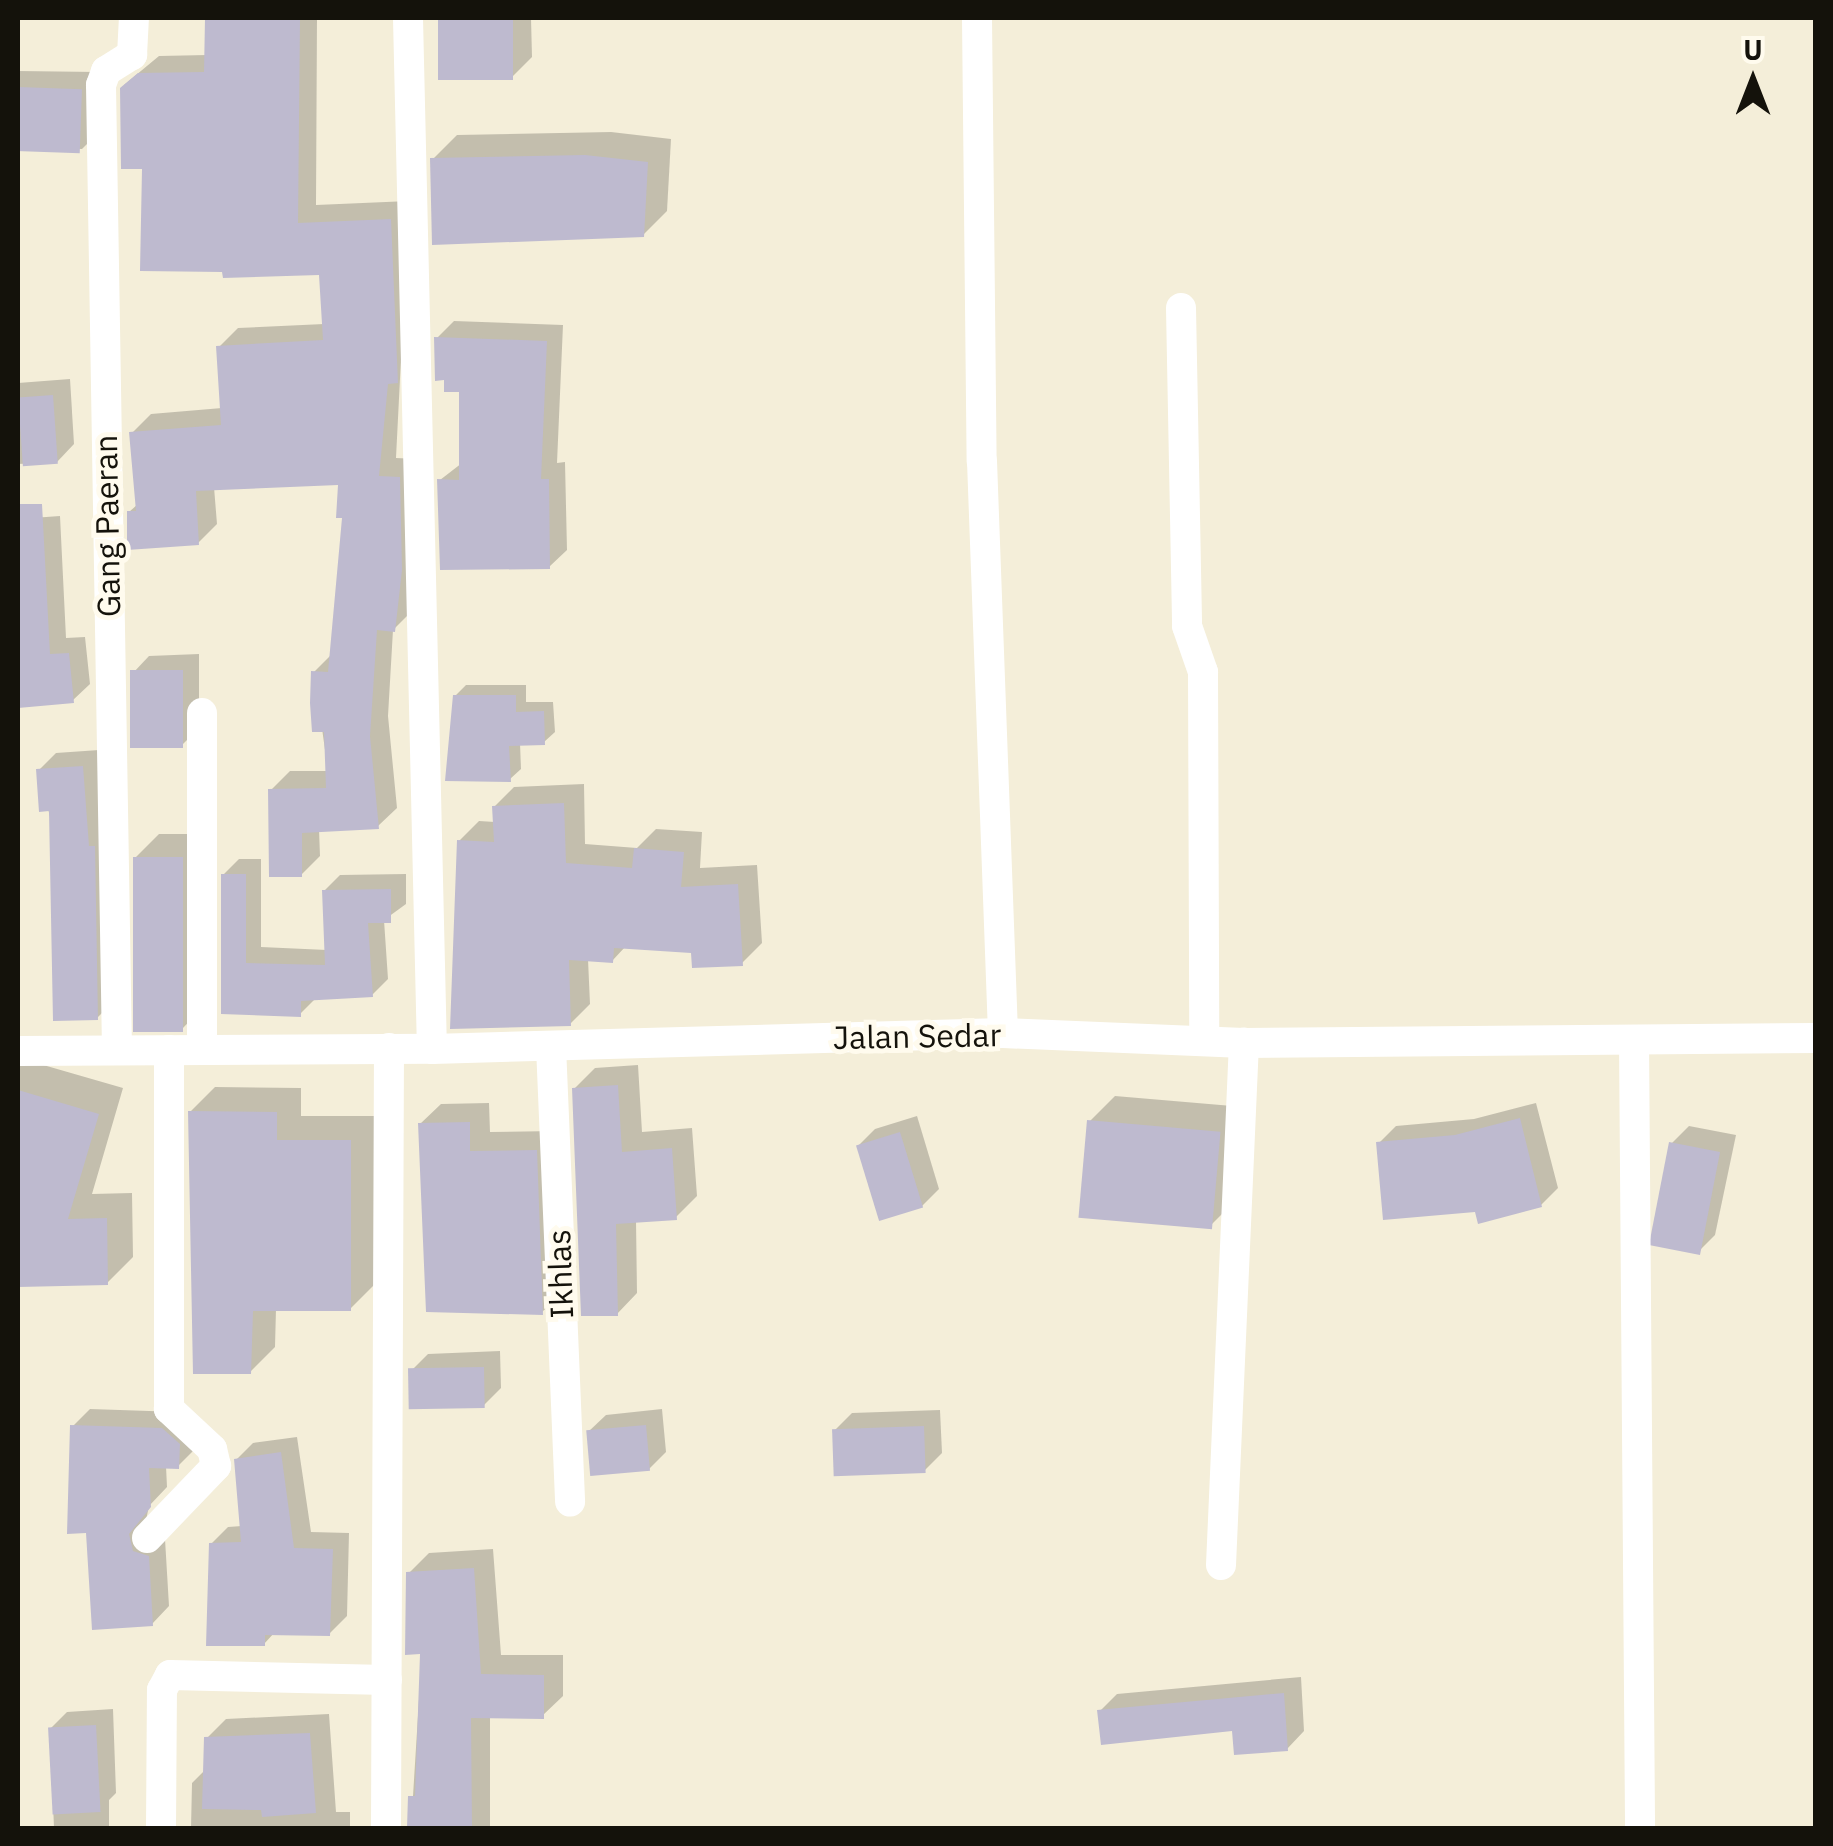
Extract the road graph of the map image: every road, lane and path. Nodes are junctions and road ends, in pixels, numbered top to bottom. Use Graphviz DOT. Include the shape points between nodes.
graph roads {
  1 [pos="134,18"];
  2 [pos="408,18"];
  3 [pos="977,18"];
  4 [pos="1181,308"];
  5 [pos="202,713"];
  6 [pos="1003,1033"];
  7 [pos="1816,1038"];
  8 [pos="1204,1040"];
  9 [pos="1634,1040"];
  10 [pos="1244,1043"];
  11 [pos="551,1046"];
  12 [pos="390,1048"];
  13 [pos="432,1049"];
  14 [pos="117,1050"];
  15 [pos="169,1050"];
  16 [pos="202,1050"];
  17 [pos="18,1052"];
  18 [pos="570,1502"];
  19 [pos="147,1538"];
  20 [pos="1221,1566"];
  21 [pos="387,1680"];
  22 [pos="160,1828"];
  23 [pos="386,1828"];
  24 [pos="1640,1828"];
  1 -- 14 [label="street, Gang Paeran" via="132,55 106,71 102,84"];
  2 -- 13 [label="street"];
  3 -- 6 [label="street" via="983,481"];
  4 -- 8 [label="street" via="1187,626 1203,672"];
  5 -- 16 [label="street"];
  6 -- 8 [label="street, Jalan Sedar"];
  6 -- 11 [label="street, Jalan Sedar"];
  7 -- 9 [label="street, Jalan Sedar"];
  8 -- 10 [label="street, Jalan Sedar"];
  9 -- 10 [label="street, Jalan Sedar"];
  9 -- 24 [label="street"];
  10 -- 20 [label="street"];
  11 -- 13 [label="street, Jalan Sedar"];
  11 -- 18 [label="street, Ikhlas"];
  12 -- 13 [label="street, Jalan Sedar"];
  12 -- 16 [label="street, Jalan Sedar"];
  12 -- 21 [label="street"];
  14 -- 15 [label="street, Jalan Sedar"];
  14 -- 17 [label="street, Jalan Sedar"];
  15 -- 16 [label="street, Jalan Sedar"];
  15 -- 19 [label="street" via="169,1409 212,1449 216,1466"];
  21 -- 22 [label="street" via="170,1675 162,1690"];
  21 -- 23 [label="street"];
}
